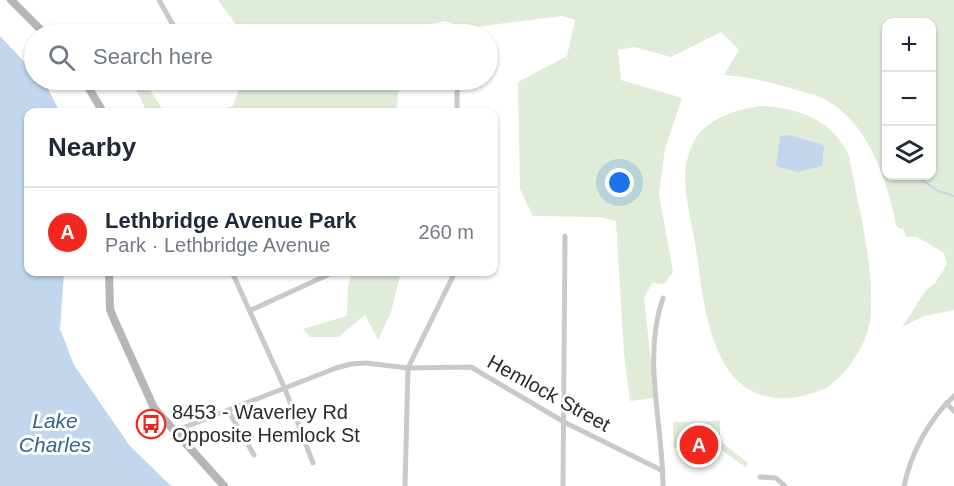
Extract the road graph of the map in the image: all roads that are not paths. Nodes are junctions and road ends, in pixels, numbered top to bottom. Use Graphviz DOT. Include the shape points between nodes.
graph roads {
  1 [pos="11,0"];
  2 [pos="159,0"];
  3 [pos="35,24"];
  4 [pos="172,24"];
  5 [pos="90,90"];
  6 [pos="457,90"];
  7 [pos="101,108"];
  8 [pos="457,108"];
  9 [pos="565,236"];
  10 [pos="109,276"];
  11 [pos="234,276"];
  12 [pos="325,276"];
  13 [pos="453,276"];
  14 [pos="663,298"];
  15 [pos="251,310"];
  16 [pos="408,368"];
  17 [pos="285,389"];
  18 [pos="954,396"];
  19 [pos="946,404"];
  20 [pos="228,410"];
  21 [pos="954,411"];
  22 [pos="564,422"];
  23 [pos="175,431"];
  24 [pos="254,455"];
  25 [pos="313,462"];
  26 [pos="663,471"];
  27 [pos="760,477"];
  28 [pos="224,486"];
  29 [pos="405,486"];
  30 [pos="563,486"];
  31 [pos="663,486"];
  32 [pos="785,486"];
  33 [pos="904,486"];
  1 -- 3 [label="main road"];
  2 -- 4 [label="street"];
  5 -- 7 [label="main road"];
  6 -- 8 [label="street"];
  9 -- 22 [label="street"];
  10 -- 23 [label="main road" via="110,309 117,328 154,408"];
  11 -- 15 [label="street"];
  12 -- 15 [label="street"];
  13 -- 16 [label="street"];
  14 -- 26 [label="street" via="657,316 655,354"];
  15 -- 17 [label="street"];
  16 -- 17 [label="street, Hemlock Street" via="351,364"];
  16 -- 22 [label="street, Hemlock Street" via="471,368"];
  16 -- 29 [label="street"];
  17 -- 20 [label="street, Hemlock Street"];
  17 -- 25 [label="street"];
  18 -- 19 [label="street"];
  19 -- 21 [label="street"];
  19 -- 33 [label="street" via="922,437"];
  20 -- 23 [label="street, Hemlock Street"];
  20 -- 24 [label="street"];
  22 -- 26 [label="street, Hemlock Street"];
  22 -- 30 [label="street"];
  23 -- 28 [label="main road"];
  26 -- 31 [label="street"];
  27 -- 32 [label="street" via="776,478"];
}
